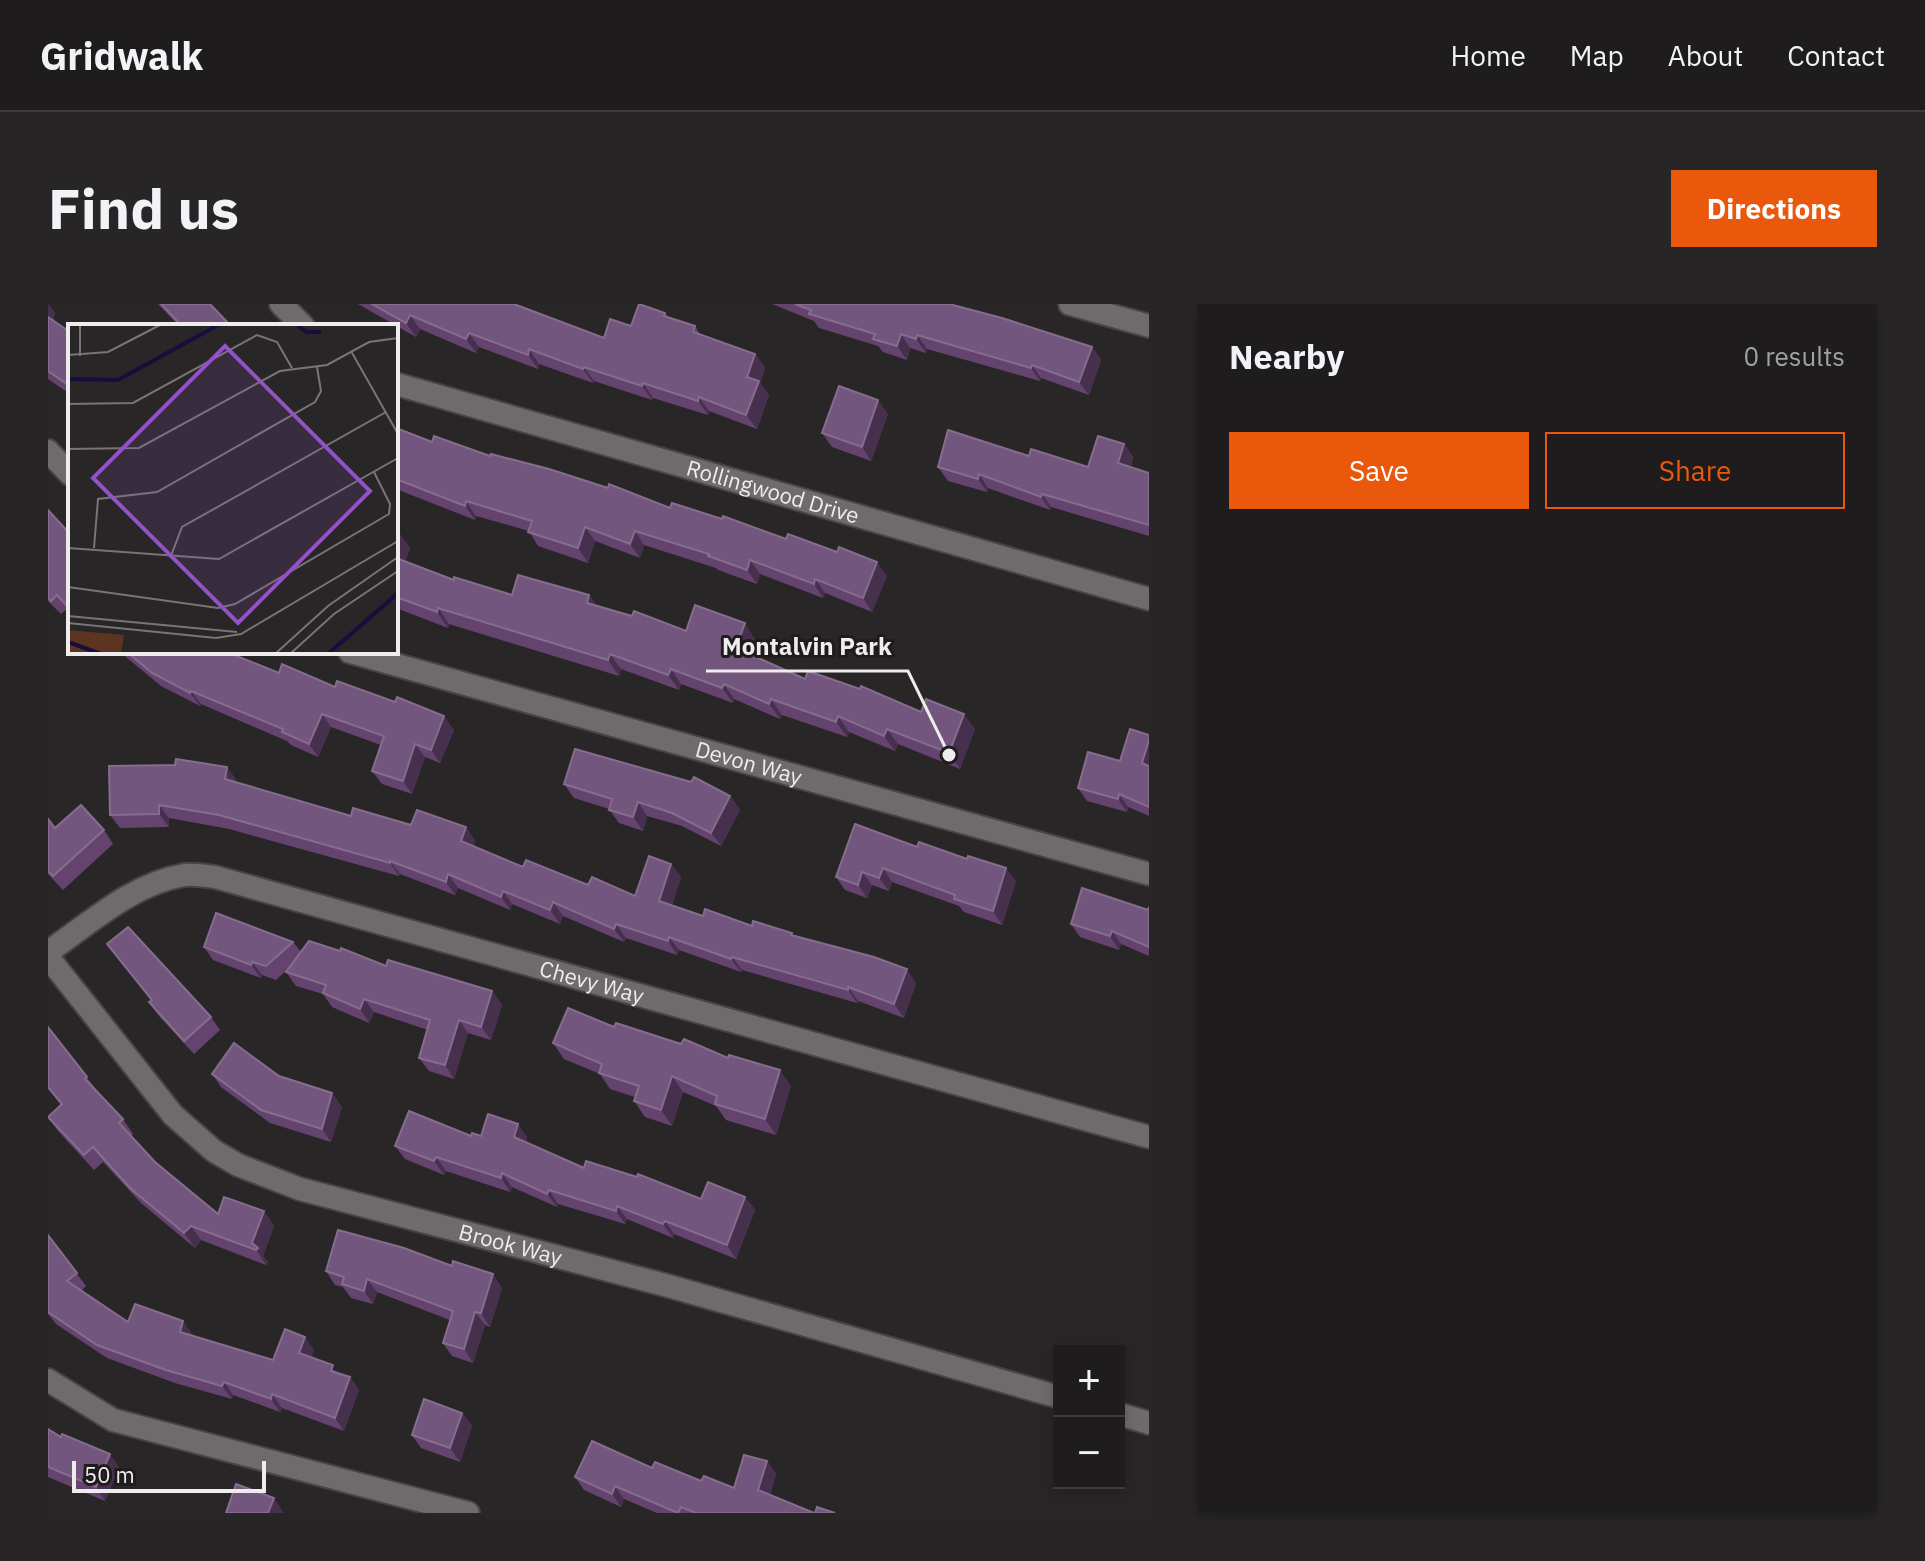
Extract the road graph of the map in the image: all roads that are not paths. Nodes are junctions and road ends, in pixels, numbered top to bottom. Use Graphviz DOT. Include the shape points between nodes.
graph roads {
  1 [pos="281,304"];
  2 [pos="1070,304"];
  3 [pos="301,324"];
  4 [pos="1149,326"];
  5 [pos="398,385"];
  6 [pos="48,451"];
  7 [pos="68,472"];
  8 [pos="1149,599"];
  9 [pos="357,654"];
  10 [pos="1149,874"];
  11 [pos="48,954"];
  12 [pos="1149,1137"];
  13 [pos="48,1380"];
  14 [pos="1053,1395"];
  15 [pos="1125,1416"];
  16 [pos="1149,1423"];
  17 [pos="468,1513"];
  1 -- 3 [label="street"];
  2 -- 4 [label="street"];
  5 -- 8 [label="street, Rollingwood Drive"];
  6 -- 7 [label="street"];
  9 -- 10 [label="street, Devon Way"];
  11 -- 12 [label="street, Chevy Way" via="152,884 186,875 215,877"];
  11 -- 14 [label="street, Brook Way" via="173,1115 238,1165 300,1189"];
  13 -- 17 [label="street" via="113,1420"];
  15 -- 16 [label="street"];
}
